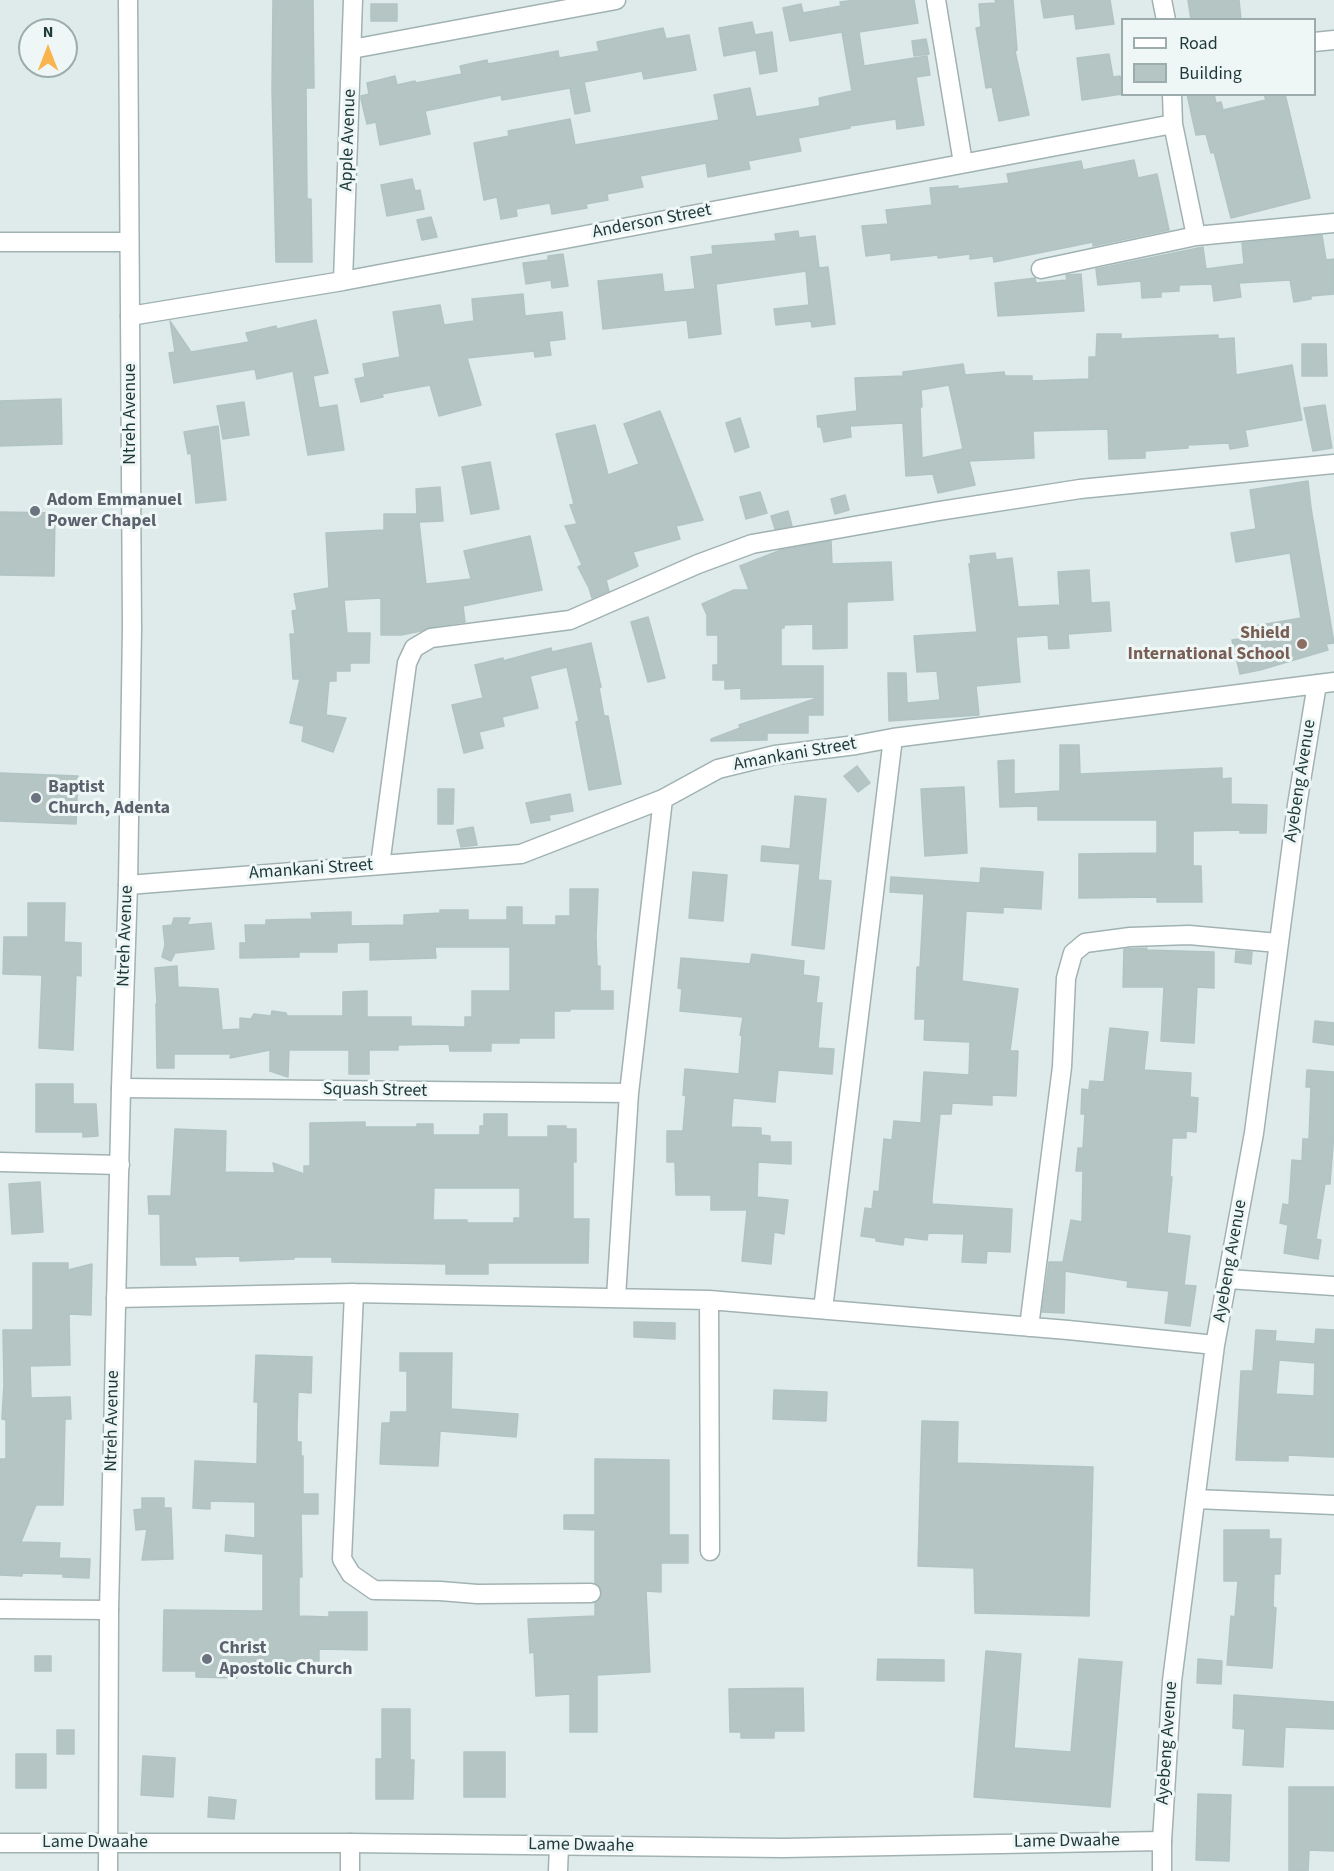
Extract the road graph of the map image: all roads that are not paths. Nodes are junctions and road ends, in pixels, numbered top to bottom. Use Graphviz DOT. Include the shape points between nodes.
graph roads {
  1 [pos="128,0"];
  2 [pos="353,0"];
  3 [pos="616,0"];
  4 [pos="936,0"];
  5 [pos="1162,0"];
  6 [pos="525,8"];
  7 [pos="1166,18"];
  8 [pos="1334,40"];
  9 [pos="1316,42"];
  10 [pos="352,49"];
  11 [pos="1172,96"];
  12 [pos="1173,124"];
  13 [pos="963,163"];
  14 [pos="1334,223"];
  15 [pos="1196,236"];
  16 [pos="0,242"];
  17 [pos="129,242"];
  18 [pos="1041,269"];
  19 [pos="343,281"];
  20 [pos="130,316"];
  21 [pos="1334,464"];
  22 [pos="1325,683"];
  23 [pos="893,738"];
  24 [pos="663,799"];
  25 [pos="380,865"];
  26 [pos="128,885"];
  27 [pos="1278,943"];
  28 [pos="121,1088"];
  29 [pos="629,1093"];
  30 [pos="0,1162"];
  31 [pos="120,1166"];
  32 [pos="1228,1280"];
  33 [pos="1334,1286"];
  34 [pos="354,1293"];
  35 [pos="116,1298"];
  36 [pos="616,1298"];
  37 [pos="710,1300"];
  38 [pos="823,1309"];
  39 [pos="1029,1327"];
  40 [pos="1215,1345"];
  41 [pos="1196,1499"];
  42 [pos="1334,1504"];
  43 [pos="710,1551"];
  44 [pos="591,1593"];
  45 [pos="0,1609"];
  46 [pos="109,1610"];
  47 [pos="1162,1841"];
  48 [pos="0,1843"];
  49 [pos="109,1844"];
  50 [pos="350,1844"];
  51 [pos="559,1846"];
  52 [pos="108,1871"];
  53 [pos="350,1871"];
  54 [pos="558,1871"];
  55 [pos="1162,1871"];
  1 -- 17 [label="street, Ntreh Avenue"];
  2 -- 10 [label="street, Apple Avenue"];
  3 -- 6 [label="street"];
  4 -- 13 [label="street"];
  5 -- 7 [label="street"];
  6 -- 10 [label="street"];
  8 -- 9 [label="street"];
  10 -- 19 [label="street, Apple Avenue"];
  11 -- 12 [label="street"];
  12 -- 13 [label="street, Anderson Street"];
  12 -- 15 [label="street"];
  13 -- 19 [label="street, Anderson Street"];
  14 -- 15 [label="street"];
  15 -- 18 [label="street"];
  16 -- 17 [label="street"];
  17 -- 20 [label="street, Ntreh Avenue"];
  19 -- 20 [label="street, Anderson Street"];
  20 -- 26 [label="street, Ntreh Avenue" via="132,628"];
  21 -- 25 [label="street" via="1069,491 752,544 570,620 431,638 414,648 407,663"];
  22 -- 23 [label="street, Amankani Street"];
  22 -- 27 [label="street, Ayebeng Avenue" via="1297,805"];
  23 -- 24 [label="street, Amankani Street" via="718,769"];
  23 -- 38 [label="street"];
  24 -- 25 [label="street, Amankani Street" via="521,854"];
  24 -- 29 [label="street"];
  25 -- 26 [label="street, Amankani Street"];
  26 -- 28 [label="street, Ntreh Avenue"];
  27 -- 32 [label="street, Ayebeng Avenue" via="1254,1133"];
  27 -- 39 [label="street" via="1189,935 1130,937 1085,944 1073,953 1066,978 1062,1067"];
  28 -- 29 [label="street, Squash Street"];
  28 -- 31 [label="street, Ntreh Avenue"];
  29 -- 36 [label="street"];
  30 -- 31 [label="street"];
  31 -- 35 [label="street, Ntreh Avenue"];
  32 -- 33 [label="street"];
  32 -- 40 [label="street, Ayebeng Avenue"];
  34 -- 35 [label="street"];
  34 -- 36 [label="street"];
  34 -- 44 [label="street" via="342,1559 351,1574 374,1590"];
  35 -- 46 [label="street, Ntreh Avenue"];
  36 -- 37 [label="street"];
  37 -- 38 [label="street"];
  37 -- 43 [label="street"];
  38 -- 39 [label="street"];
  39 -- 40 [label="street"];
  40 -- 41 [label="street, Ayebeng Avenue"];
  41 -- 42 [label="street"];
  41 -- 47 [label="street, Ayebeng Avenue" via="1172,1681"];
  45 -- 46 [label="street"];
  46 -- 49 [label="street, Ntreh Avenue"];
  47 -- 51 [label="street, Lame Dwaahe" via="783,1848"];
  47 -- 55 [label="street, Ayebeng Avenue"];
  48 -- 49 [label="street, Lame Dwaahe"];
  49 -- 50 [label="street, Lame Dwaahe"];
  49 -- 52 [label="street, Ntreh Avenue"];
  50 -- 51 [label="street, Lame Dwaahe"];
  50 -- 53 [label="street"];
  51 -- 54 [label="street"];
}
